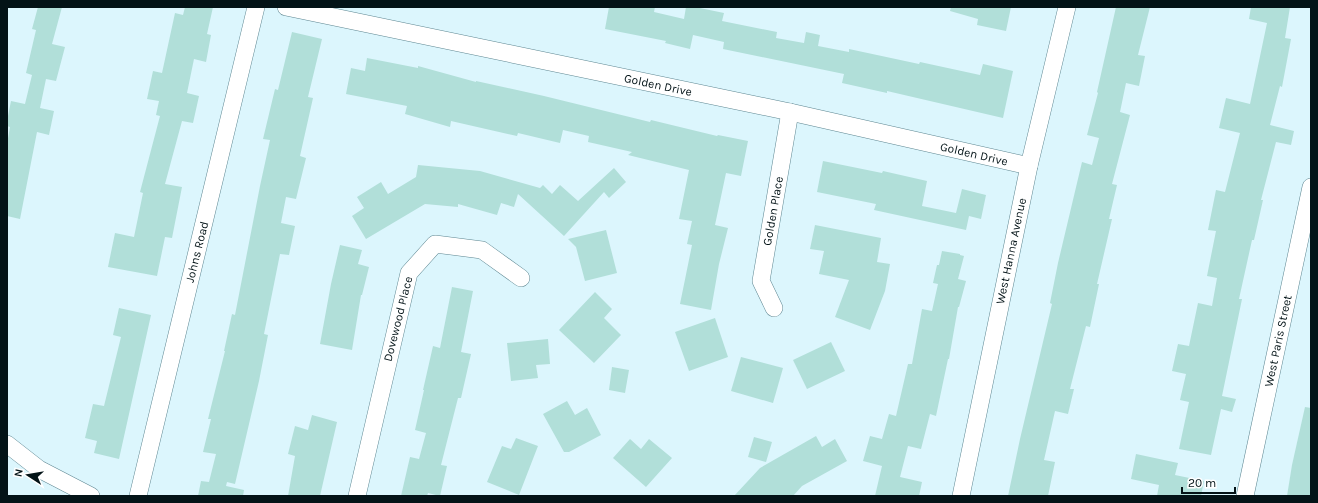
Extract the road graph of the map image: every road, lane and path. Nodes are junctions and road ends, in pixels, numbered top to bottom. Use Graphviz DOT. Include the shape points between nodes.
graph roads {
  1 [pos="256,7"];
  2 [pos="286,7"];
  3 [pos="1068,7"];
  4 [pos="790,112"];
  5 [pos="1029,166"];
  6 [pos="1311,187"];
  7 [pos="521,278"];
  8 [pos="774,308"];
  9 [pos="7,444"];
  10 [pos="91,496"];
  11 [pos="138,496"];
  12 [pos="357,496"];
  13 [pos="961,496"];
  14 [pos="1245,496"];
  1 -- 11 [label="street, Johns Road"];
  2 -- 4 [label="street, Golden Drive"];
  3 -- 5 [label="street, West Hanna Avenue"];
  4 -- 5 [label="street, Golden Drive"];
  4 -- 8 [label="street, Golden Place" via="761,281"];
  5 -- 13 [label="street, West Hanna Avenue"];
  6 -- 14 [label="street, West Paris Street"];
  7 -- 12 [label="street, Dovewood Place" via="482,250 435,244 408,273"];
  9 -- 10 [label="street" via="39,469"];
}
